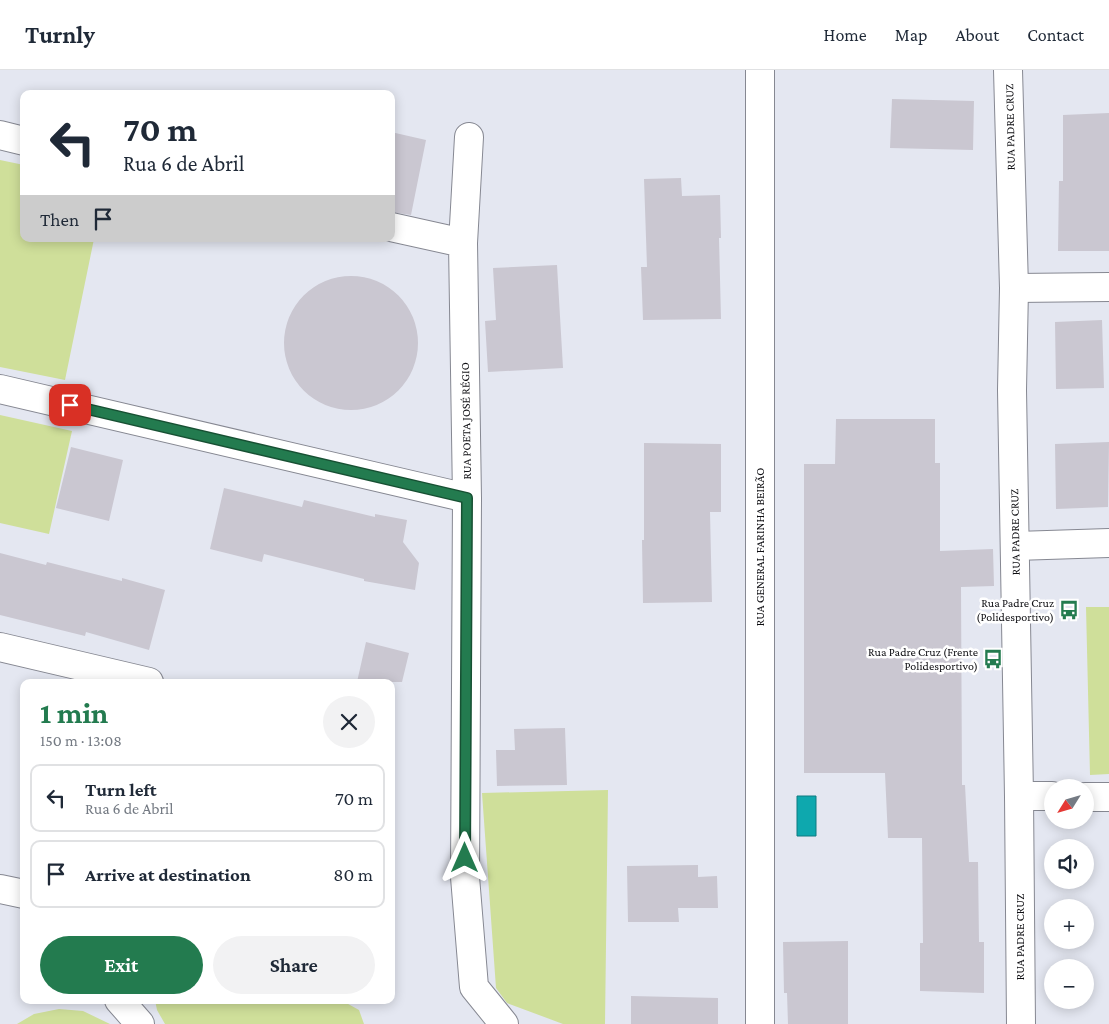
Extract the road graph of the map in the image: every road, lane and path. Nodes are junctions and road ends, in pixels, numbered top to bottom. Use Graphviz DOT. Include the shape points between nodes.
graph roads {
  1 [pos="760,70"];
  2 [pos="1008,70"];
  3 [pos="0,136"];
  4 [pos="469,137"];
  5 [pos="20,140"];
  6 [pos="395,228"];
  7 [pos="463,243"];
  8 [pos="1109,287"];
  9 [pos="1014,288"];
  10 [pos="0,389"];
  11 [pos="467,498"];
  12 [pos="1109,543"];
  13 [pos="1015,546"];
  14 [pos="0,647"];
  15 [pos="136,679"];
  16 [pos="1019,796"];
  17 [pos="1044,796"];
  18 [pos="1094,797"];
  19 [pos="1109,797"];
  20 [pos="0,889"];
  21 [pos="20,893"];
  22 [pos="122,1004"];
  23 [pos="140,1024"];
  24 [pos="504,1024"];
  25 [pos="760,1024"];
  26 [pos="1021,1024"];
  1 -- 25 [label="street, RUA GENERAL FARINHA BEIRÃO"];
  2 -- 9 [label="street, RUA PADRE CRUZ"];
  3 -- 5 [label="street"];
  4 -- 7 [label="street, RUA POETA JOSÉ RÉGIO"];
  6 -- 7 [label="street"];
  7 -- 11 [label="street, RUA POETA JOSÉ RÉGIO"];
  8 -- 9 [label="street"];
  9 -- 13 [label="street, RUA PADRE CRUZ"];
  10 -- 11 [label="street"];
  11 -- 24 [label="street, RUA POETA JOSÉ RÉGIO" via="465,877 474,988"];
  12 -- 13 [label="street"];
  13 -- 16 [label="street, RUA PADRE CRUZ"];
  14 -- 15 [label="street"];
  16 -- 17 [label="street"];
  16 -- 26 [label="street, RUA PADRE CRUZ"];
  18 -- 19 [label="street"];
  20 -- 21 [label="street"];
  22 -- 23 [label="street"];
}
